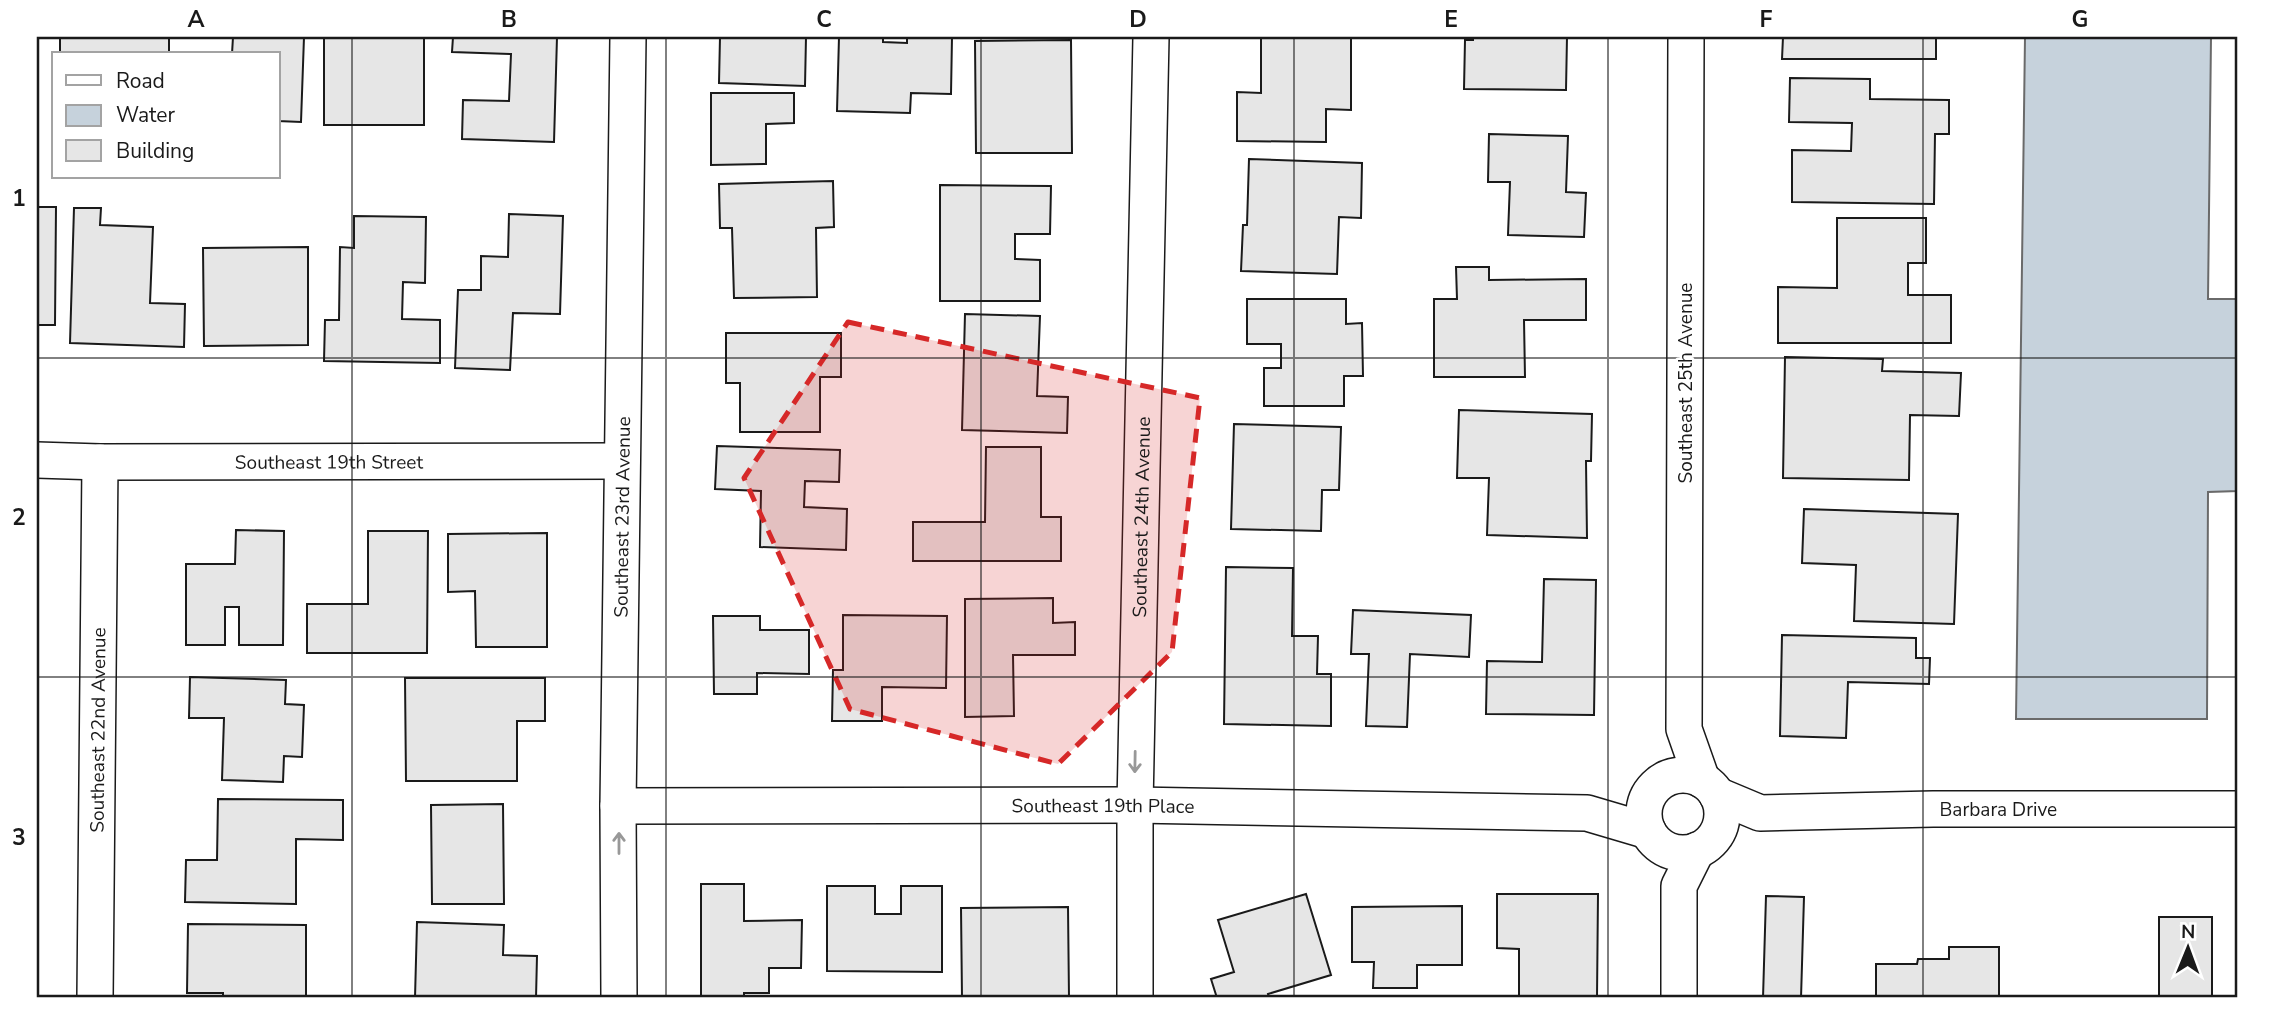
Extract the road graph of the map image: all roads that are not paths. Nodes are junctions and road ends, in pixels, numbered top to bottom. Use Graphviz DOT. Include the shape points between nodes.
graph roads {
  1 [pos="628,37"];
  2 [pos="1151,37"];
  3 [pos="1686,37"];
  4 [pos="37,460"];
  5 [pos="622,461"];
  6 [pos="100,462"];
  7 [pos="1684,729"];
  8 [pos="1709,788"];
  9 [pos="1655,789"];
  10 [pos="1135,805"];
  11 [pos="618,806"];
  12 [pos="2238,809"];
  13 [pos="1587,813"];
  14 [pos="1759,813"];
  15 [pos="1653,838"];
  16 [pos="1707,842"];
  17 [pos="1679,887"];
  18 [pos="95,998"];
  19 [pos="619,998"];
  20 [pos="1135,998"];
  21 [pos="1679,998"];
  1 -- 5 [label="street, Southeast 23rd Avenue"];
  2 -- 10 [label="street, Southeast 24th Avenue, one-way"];
  3 -- 7 [label="street, Southeast 25th Avenue"];
  4 -- 6 [label="street, Southeast 19th Street"];
  5 -- 6 [label="street, Southeast 19th Street"];
  5 -- 11 [label="street, Southeast 23rd Avenue"];
  6 -- 18 [label="street, Southeast 22nd Avenue"];
  7 -- 8 [label="street, Southeast 25th Avenue"];
  7 -- 9 [label="street, Southeast 25th Avenue"];
  8 -- 9 [label="street" via="1681,776"];
  8 -- 14 [label="street, Barbara Drive"];
  8 -- 16 [label="street" via="1722,807 1721,820"];
  9 -- 13 [label="street"];
  9 -- 15 [label="street" via="1644,813"];
  10 -- 11 [label="street, Southeast 19th Place"];
  10 -- 13 [label="street, Southeast 19th Place"];
  10 -- 20 [label="street, Southeast 24th Avenue"];
  19 -- 11 [label="street, Southeast 23rd Avenue, one-way"];
  12 -- 14 [label="street, Barbara Drive"];
  13 -- 15 [label="street"];
  14 -- 16 [label="street, Barbara Drive"];
  15 -- 16 [label="street" via="1671,851 1684,853"];
  15 -- 17 [label="street"];
  16 -- 17 [label="street"];
  17 -- 21 [label="street"];
}
